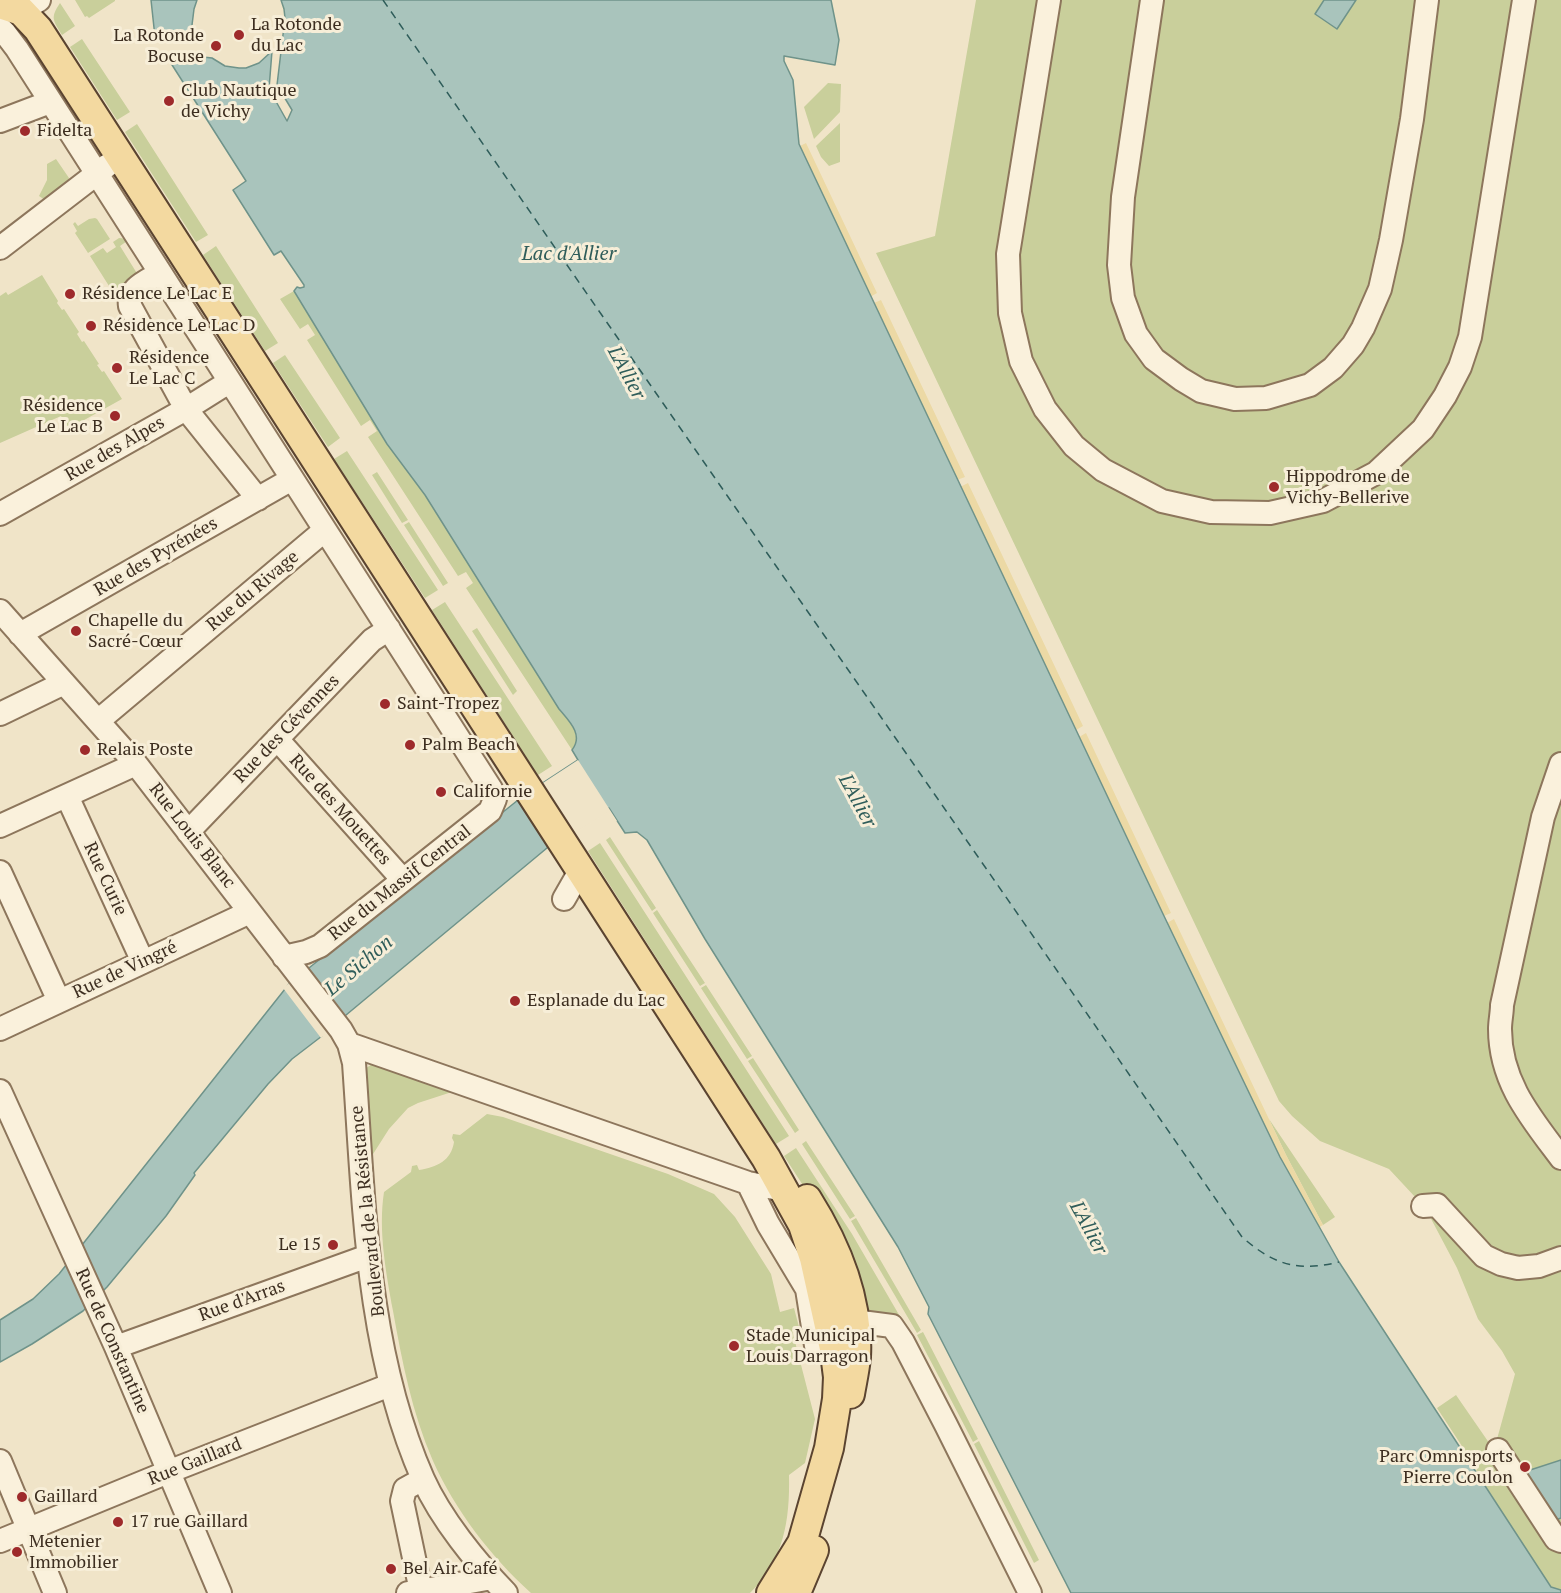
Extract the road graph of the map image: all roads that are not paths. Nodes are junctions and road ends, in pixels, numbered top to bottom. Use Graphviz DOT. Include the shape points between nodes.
graph roads {
  1 [pos="1049,0"];
  2 [pos="1152,0"];
  3 [pos="1427,0"];
  4 [pos="1524,0"];
  5 [pos="20,8"];
  6 [pos="50,102"];
  7 [pos="0,121"];
  8 [pos="126,154"];
  9 [pos="96,174"];
  10 [pos="0,248"];
  11 [pos="160,273"];
  12 [pos="229,382"];
  13 [pos="186,409"];
  14 [pos="292,479"];
  15 [pos="258,499"];
  16 [pos="0,514"];
  17 [pos="325,530"];
  18 [pos="0,612"];
  19 [pos="389,629"];
  20 [pos="20,634"];
  21 [pos="64,683"];
  22 [pos="0,714"];
  23 [pos="98,721"];
  24 [pos="277,739"];
  25 [pos="136,764"];
  26 [pos="1561,764"];
  27 [pos="527,780"];
  28 [pos="492,789"];
  29 [pos="67,795"];
  30 [pos="0,826"];
  31 [pos="188,832"];
  32 [pos="578,859"];
  33 [pos="0,872"];
  34 [pos="403,880"];
  35 [pos="564,899"];
  36 [pos="250,912"];
  37 [pos="284,957"];
  38 [pos="143,962"];
  39 [pos="59,1001"];
  40 [pos="0,1029"];
  41 [pos="345,1037"];
  42 [pos="0,1091"];
  43 [pos="1561,1158"];
  44 [pos="748,1183"];
  45 [pos="783,1188"];
  46 [pos="1423,1206"];
  47 [pos="368,1256"];
  48 [pos="1561,1258"];
  49 [pos="855,1324"];
  50 [pos="116,1347"];
  51 [pos="825,1348"];
  52 [pos="390,1384"];
  53 [pos="1498,1450"];
  54 [pos="0,1461"];
  55 [pos="168,1472"];
  56 [pos="423,1479"];
  57 [pos="28,1529"];
  58 [pos="1558,1540"];
  59 [pos="0,1541"];
  60 [pos="499,1586"];
  61 [pos="462,1588"];
  62 [pos="414,1592"];
  63 [pos="55,1593"];
  64 [pos="220,1593"];
  65 [pos="771,1593"];
  66 [pos="796,1593"];
  67 [pos="1030,1593"];
  1 -- 4 [label="street" via="1008,254 1010,313 1021,361 1045,409 1074,446 1103,470 1162,501 1211,512 1270,513 1323,501 1376,473 1423,429 1460,367 1470,336"];
  2 -- 3 [label="street" via="1123,197 1119,265 1123,298 1136,334 1154,358 1201,391 1235,399 1266,398 1310,385 1333,368 1363,327 1380,289 1391,240"];
  5 -- 6 [label="street" via="5,33"];
  5 -- 8 [label="main road"];
  6 -- 7 [label="street"];
  6 -- 9 [label="street"];
  8 -- 9 [label="street"];
  8 -- 27 [label="main road"];
  9 -- 10 [label="street"];
  9 -- 11 [label="street"];
  11 -- 12 [label="street"];
  11 -- 13 [label="street" via="134,290 130,306"];
  12 -- 13 [label="street, Rue des Alpes"];
  12 -- 14 [label="street"];
  13 -- 15 [label="street"];
  13 -- 16 [label="street, Rue des Alpes"];
  14 -- 15 [label="street, Rue des Pyrénées"];
  14 -- 17 [label="street"];
  15 -- 20 [label="street, Rue des Pyrénées"];
  17 -- 19 [label="street"];
  17 -- 23 [label="street, Rue du Rivage"];
  18 -- 20 [label="street, Rue Louis Blanc"];
  19 -- 24 [label="street, Rue des Cévennes" via="372,640"];
  19 -- 28 [label="street"];
  20 -- 21 [label="street, Rue Louis Blanc"];
  21 -- 22 [label="street"];
  21 -- 23 [label="street, Rue Louis Blanc"];
  23 -- 25 [label="street, Rue Louis Blanc"];
  24 -- 31 [label="street, Rue des Cévennes"];
  24 -- 34 [label="street, Rue des Mouettes"];
  25 -- 29 [label="street"];
  25 -- 31 [label="street, Rue Louis Blanc"];
  26 -- 43 [label="street" via="1543,817 1500,1029 1510,1081 1521,1104"];
  27 -- 28 [label="street" via="506,776"];
  27 -- 32 [label="main road"];
  28 -- 34 [label="street, Rue du Massif Central" via="495,799 490,811"];
  29 -- 30 [label="street"];
  29 -- 38 [label="street, Rue Curie"];
  31 -- 36 [label="street, Rue Louis Blanc"];
  32 -- 35 [label="street"];
  32 -- 45 [label="main road"];
  32 -- 49 [label="main road" via="820,1219 847,1286"];
  33 -- 39 [label="street"];
  34 -- 37 [label="street, Rue du Massif Central" via="320,946"];
  36 -- 37 [label="street, Rue Louis Blanc"];
  36 -- 38 [label="street, Rue de Vingré"];
  37 -- 41 [label="street, Rue Louis Blanc"];
  38 -- 39 [label="street, Rue de Vingré"];
  39 -- 40 [label="street, Rue de Vingré"];
  41 -- 44 [label="street"];
  41 -- 47 [label="street, Boulevard de la Résistance" via="354,1063"];
  42 -- 50 [label="street, Rue de Constantine"];
  44 -- 45 [label="street"];
  44 -- 51 [label="street" via="807,1289"];
  45 -- 51 [label="main road" via="803,1225 814,1258"];
  46 -- 48 [label="street" via="1437,1205 1484,1256 1501,1264 1518,1268 1539,1266"];
  47 -- 50 [label="street, Rue d'Arras"];
  47 -- 52 [label="street, Boulevard de la Résistance"];
  49 -- 51 [label="street"];
  49 -- 66 [label="main road" via="856,1357 841,1452 815,1546"];
  49 -- 67 [label="street" via="892,1326 903,1342"];
  50 -- 55 [label="street, Rue de Constantine"];
  51 -- 65 [label="main road" via="838,1377 829,1448 802,1544"];
  52 -- 55 [label="street, Rue Gaillard"];
  52 -- 56 [label="street, Boulevard de la Résistance"];
  53 -- 58 [label="street"];
  54 -- 57 [label="street"];
  55 -- 57 [label="street, Rue Gaillard"];
  55 -- 64 [label="street, Rue de Constantine"];
  56 -- 60 [label="street, Boulevard de la Résistance" via="456,1533"];
  56 -- 62 [label="street" via="405,1490 402,1501"];
  57 -- 59 [label="street, Rue Gaillard"];
  57 -- 63 [label="street"];
  60 -- 61 [label="street"];
  61 -- 62 [label="street"];
}
